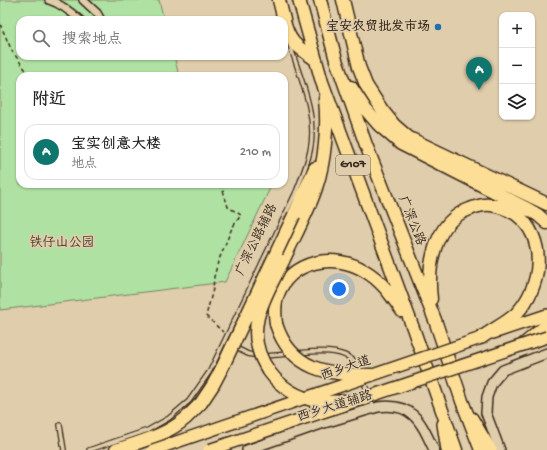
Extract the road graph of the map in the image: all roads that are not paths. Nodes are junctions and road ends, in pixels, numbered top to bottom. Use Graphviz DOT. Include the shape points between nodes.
graph roads {
  1 [pos="49,0"];
  2 [pos="83,0"];
  3 [pos="279,0"];
  4 [pos="299,0"];
  5 [pos="320,0"];
  6 [pos="344,6"];
  7 [pos="76,16"];
  8 [pos="99,16"];
  9 [pos="283,16"];
  10 [pos="288,31"];
  11 [pos="288,35"];
  12 [pos="316,60"];
  13 [pos="336,60"];
  14 [pos="369,79"];
  15 [pos="322,82"];
  16 [pos="372,85"];
  17 [pos="385,106"];
  18 [pos="419,137"];
  19 [pos="324,149"];
  20 [pos="526,188"];
  21 [pos="547,204"];
  22 [pos="547,223"];
  23 [pos="547,315"];
  24 [pos="435,320"];
  25 [pos="547,325"];
  26 [pos="413,328"];
  27 [pos="547,337"];
  28 [pos="481,338"];
  29 [pos="224,342"];
  30 [pos="522,346"];
  31 [pos="547,353"];
  32 [pos="372,375"];
  33 [pos="364,399"];
  34 [pos="462,401"];
  35 [pos="440,407"];
  36 [pos="374,408"];
  37 [pos="60,425"];
  38 [pos="64,450"];
  39 [pos="89,450"];
  40 [pos="116,450"];
  41 [pos="153,450"];
  42 [pos="210,450"];
  43 [pos="247,450"];
  44 [pos="434,450"];
  45 [pos="447,450"];
  46 [pos="456,450"];
  47 [pos="481,450"];
  48 [pos="492,450"];
  49 [pos="500,450"];
  1 -- 7 [label="street" via="57,2"];
  2 -- 8 [label="street"];
  3 -- 9 [label="highway"];
  4 -- 12 [label="highway, G107"];
  5 -- 13 [label="highway, 广深公路 / G107"];
  6 -- 14 [label="lane"];
  6 -- 21 [label="highway" via="366,85 394,125 410,138 433,150"];
  10 -- 12 [label="highway" via="293,42"];
  11 -- 29 [label="lane, 广深公路辅路" via="310,112 310,150 296,192"];
  12 -- 15 [label="highway, G107"];
  13 -- 22 [label="highway" via="366,110 401,144 526,208"];
  13 -- 24 [label="highway, 广深公路 / G107" via="366,145"];
  15 -- 19 [label="highway" via="326,127"];
  15 -- 26 [label="highway, G107"];
  16 -- 17 [label="lane"];
  18 -- 20 [label="lane"];
  19 -- 33 [label="highway, bridge" via="310,205 262,304 256,334 264,366 274,379 288,390 303,398 319,402"];
  19 -- 40 [label="highway, bridge" via="213,385 185,419 146,440"];
  23 -- 28 [label="main road, 西乡大道"];
  24 -- 28 [label="highway" via="431,300 431,261 446,227 465,210 491,205 508,209 524,219 535,234 541,248 538,277 533,290 516,314"];
  24 -- 34 [label="highway, 广深公路 / G107"];
  25 -- 30 [label="highway, bridge"];
  26 -- 32 [label="highway, bridge" via="386,288 356,266 336,260 323,260 299,269 289,277 277,297 275,310 280,337 288,349 298,359 330,373"];
  26 -- 35 [label="highway, G107"];
  27 -- 30 [label="main road, bridge"];
  28 -- 32 [label="main road, 西乡大道, bridge"];
  29 -- 36 [label="lane" via="258,356 317,352 344,355 352,359 359,368"];
  29 -- 39 [label="lane" via="200,386 179,410 148,430"];
  30 -- 33 [label="main road, bridge"];
  31 -- 49 [label="street" via="503,370 492,383 487,397 486,413"];
  32 -- 41 [label="main road, 西乡大道, bridge"];
  33 -- 42 [label="main road, bridge"];
  34 -- 47 [label="highway, 广深公路 / G107"];
  34 -- 48 [label="main road"];
  35 -- 45 [label="main road"];
  35 -- 46 [label="highway, G107"];
  36 -- 43 [label="street, 西乡大道辅路"];
  36 -- 44 [label="street, 西乡大道辅路" via="394,406 409,411 422,425"];
  37 -- 38 [label="lane"];
}
